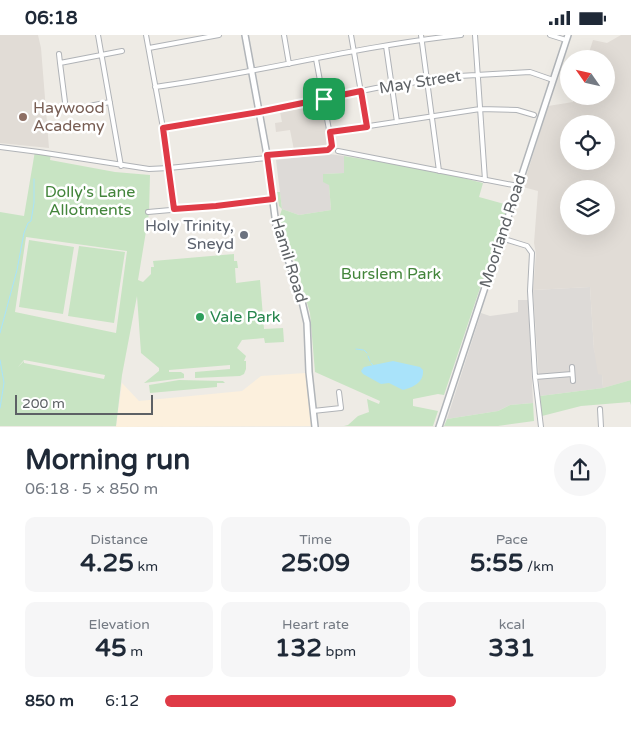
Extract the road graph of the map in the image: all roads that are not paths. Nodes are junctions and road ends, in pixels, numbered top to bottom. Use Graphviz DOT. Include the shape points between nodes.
graph roads {
  1 [pos="98,35"];
  2 [pos="146,35"];
  3 [pos="219,35"];
  4 [pos="245,35"];
  5 [pos="284,35"];
  6 [pos="351,35"];
  7 [pos="421,35"];
  8 [pos="462,35"];
  9 [pos="475,35"];
  10 [pos="550,35"];
  11 [pos="567,38"];
  12 [pos="422,40"];
  13 [pos="386,45"];
  14 [pos="149,48"];
  15 [pos="122,51"];
  16 [pos="354,51"];
  17 [pos="59,54"];
  18 [pos="102,56"];
  19 [pos="316,59"];
  20 [pos="60,63"];
  21 [pos="289,64"];
  22 [pos="252,71"];
  23 [pos="478,73"];
  24 [pos="427,80"];
  25 [pos="553,80"];
  26 [pos="392,86"];
  27 [pos="155,87"];
  28 [pos="361,91"];
  29 [pos="324,99"];
  30 [pos="110,102"];
  31 [pos="65,103"];
  32 [pos="89,106"];
  33 [pos="480,109"];
  34 [pos="259,112"];
  35 [pos="534,115"];
  36 [pos="432,117"];
  37 [pos="397,122"];
  38 [pos="367,127"];
  39 [pos="163,128"];
  40 [pos="330,132"];
  41 [pos="0,147"];
  42 [pos="338,151"];
  43 [pos="267,156"];
  44 [pos="121,166"];
  45 [pos="169,168"];
  46 [pos="439,171"];
  47 [pos="486,180"];
  48 [pos="518,186"];
  49 [pos="273,199"];
  50 [pos="174,209"];
  51 [pos="148,211"];
  52 [pos="501,238"];
  53 [pos="572,367"];
  54 [pos="572,374"];
  55 [pos="535,377"];
  56 [pos="573,381"];
  57 [pos="339,392"];
  58 [pos="600,409"];
  59 [pos="313,411"];
  60 [pos="315,427"];
  61 [pos="439,427"];
  62 [pos="540,427"];
  63 [pos="601,427"];
  1 -- 18 [label="street"];
  2 -- 14 [label="street"];
  3 -- 14 [label="street"];
  4 -- 22 [label="main road, Hamil Road"];
  5 -- 21 [label="street"];
  6 -- 16 [label="street"];
  7 -- 12 [label="street"];
  8 -- 12 [label="street"];
  9 -- 23 [label="street"];
  10 -- 11 [label="street"];
  11 -- 25 [label="main road, Moorland Road"];
  12 -- 13 [label="street"];
  12 -- 24 [label="street"];
  13 -- 16 [label="street"];
  13 -- 26 [label="street"];
  14 -- 27 [label="street"];
  15 -- 18 [label="street"];
  16 -- 19 [label="street"];
  16 -- 28 [label="street"];
  17 -- 20 [label="street"];
  18 -- 20 [label="street"];
  18 -- 30 [label="street"];
  19 -- 21 [label="street"];
  19 -- 29 [label="street"];
  20 -- 31 [label="street"];
  21 -- 22 [label="street"];
  22 -- 27 [label="street"];
  22 -- 34 [label="main road, Hamil Road"];
  23 -- 24 [label="street, May Street"];
  23 -- 25 [label="street, May Street" via="530,72"];
  23 -- 33 [label="street"];
  24 -- 26 [label="street, May Street"];
  24 -- 36 [label="street"];
  25 -- 48 [label="main road, Moorland Road"];
  26 -- 28 [label="street, May Street"];
  26 -- 37 [label="street"];
  27 -- 39 [label="street"];
  28 -- 29 [label="street, May Street"];
  28 -- 38 [label="street"];
  29 -- 34 [label="street, May Street"];
  29 -- 40 [label="street"];
  30 -- 32 [label="street"];
  30 -- 44 [label="street"];
  33 -- 35 [label="street" via="518,110"];
  33 -- 36 [label="street"];
  33 -- 47 [label="street"];
  34 -- 39 [label="street, May Street"];
  34 -- 43 [label="main road, Hamil Road"];
  36 -- 37 [label="street"];
  36 -- 46 [label="street"];
  37 -- 38 [label="street"];
  38 -- 40 [label="street"];
  39 -- 45 [label="street"];
  40 -- 43 [label="street" via="332,146 328,150"];
  41 -- 44 [label="street"];
  42 -- 46 [label="street"];
  43 -- 45 [label="street"];
  43 -- 49 [label="main road, Hamil Road"];
  44 -- 45 [label="street"];
  45 -- 50 [label="street"];
  46 -- 47 [label="street"];
  47 -- 48 [label="street"];
  48 -- 52 [label="main road, Moorland Road"];
  49 -- 50 [label="street"];
  49 -- 59 [label="main road, Hamil Road" via="276,225 307,323"];
  50 -- 51 [label="street"];
  52 -- 55 [label="street" via="527,246 532,253 530,291"];
  52 -- 61 [label="main road, Moorland Road"];
  53 -- 54 [label="street"];
  54 -- 55 [label="street"];
  54 -- 56 [label="street"];
  55 -- 62 [label="street"];
  57 -- 59 [label="street" via="341,408"];
  58 -- 63 [label="street"];
  59 -- 60 [label="main road, Hamil Road"];
}
